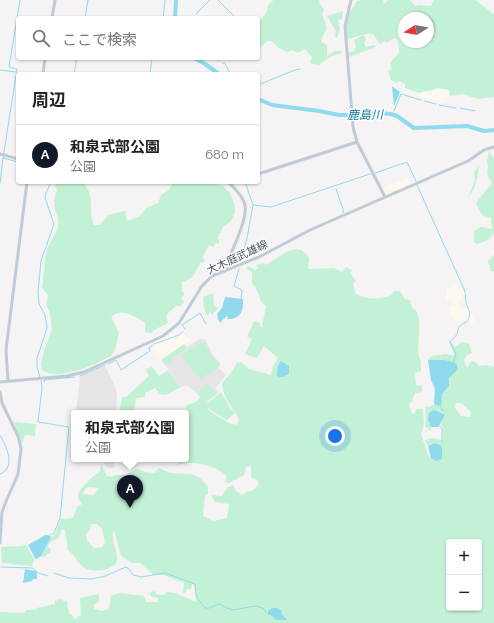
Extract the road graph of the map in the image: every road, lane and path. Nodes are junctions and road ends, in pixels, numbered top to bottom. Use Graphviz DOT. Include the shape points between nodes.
graph roads {
  1 [pos="54,0"];
  2 [pos="351,0"];
  3 [pos="52,16"];
  4 [pos="45,60"];
  5 [pos="43,72"];
  6 [pos="357,142"];
  7 [pos="494,147"];
  8 [pos="0,154"];
  9 [pos="16,158"];
  10 [pos="260,173"];
  11 [pos="26,184"];
  12 [pos="231,184"];
  13 [pos="384,197"];
  14 [pos="224,271"];
  15 [pos="8,381"];
  16 [pos="0,382"];
  17 [pos="0,392"];
  18 [pos="0,543"];
  1 -- 3 [label="main road"];
  2 -- 6 [label="main road" via="344,26 352,120"];
  4 -- 5 [label="main road"];
  6 -- 10 [label="main road"];
  6 -- 13 [label="main road"];
  7 -- 13 [label="main road, 大木庭武雄線"];
  8 -- 9 [label="main road"];
  11 -- 15 [label="main road" via="6,350"];
  12 -- 14 [label="main road" via="244,203 245,209 243,222"];
  13 -- 14 [label="main road, 大木庭武雄線"];
  14 -- 15 [label="main road, 大木庭武雄線" via="206,281 179,323 163,336 84,372"];
  15 -- 16 [label="main road, 大木庭武雄線"];
  17 -- 18 [label="main road" via="21,449 18,474 2,512"];
}
